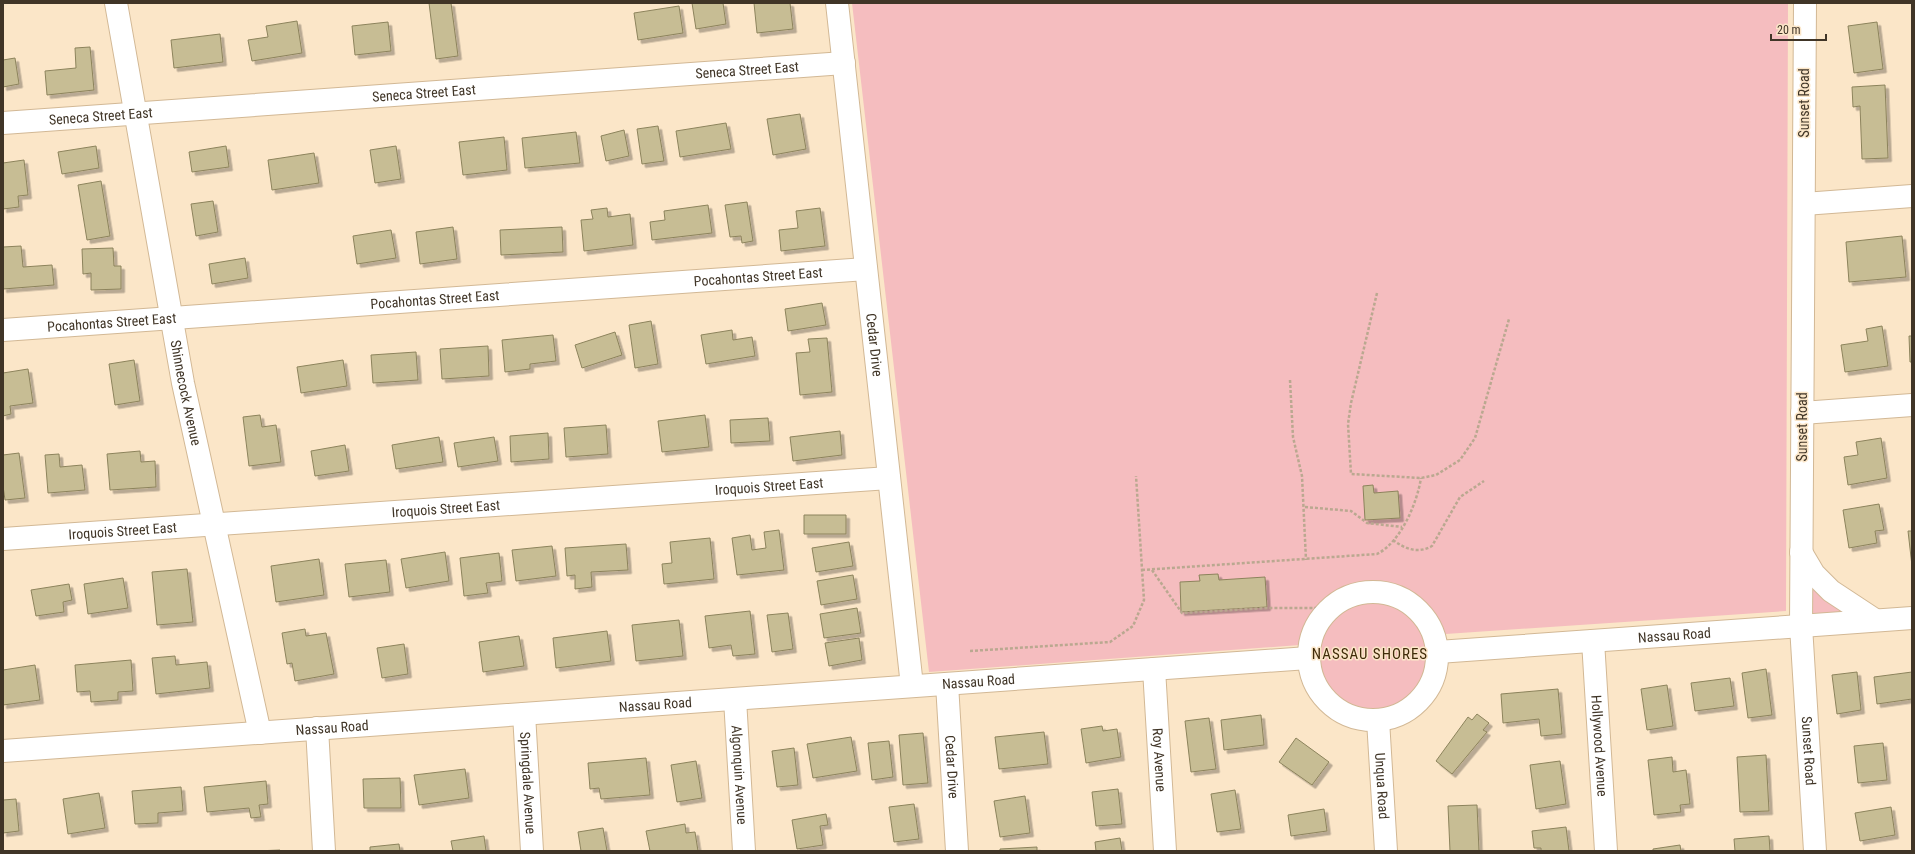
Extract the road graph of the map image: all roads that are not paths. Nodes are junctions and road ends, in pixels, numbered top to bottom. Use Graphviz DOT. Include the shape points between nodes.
graph roads {
  1 [pos="116,3"];
  2 [pos="837,3"];
  3 [pos="1805,3"];
  4 [pos="844,63"];
  5 [pos="135,113"];
  6 [pos="3,123"];
  7 [pos="1912,196"];
  8 [pos="1804,204"];
  9 [pos="866,269"];
  10 [pos="171,319"];
  11 [pos="3,330"];
  12 [pos="1912,404"];
  13 [pos="1802,413"];
  14 [pos="889,478"];
  15 [pos="214,524"];
  16 [pos="3,539"];
  17 [pos="1801,552"];
  18 [pos="1912,618"];
  19 [pos="1875,620"];
  20 [pos="1801,626"];
  21 [pos="1593,641"];
  22 [pos="1438,652"];
  23 [pos="1308,658"];
  24 [pos="1154,669"];
  25 [pos="947,684"];
  26 [pos="912,686"];
  27 [pos="735,699"];
  28 [pos="524,714"];
  29 [pos="1378,720"];
  30 [pos="317,728"];
  31 [pos="260,732"];
  32 [pos="3,751"];
  33 [pos="324,851"];
  34 [pos="532,851"];
  35 [pos="744,851"];
  36 [pos="957,851"];
  37 [pos="1165,851"];
  38 [pos="1386,851"];
  39 [pos="1606,851"];
  40 [pos="1815,851"];
  1 -- 5 [label="street, Shinnecock Avenue"];
  2 -- 4 [label="street, Cedar Drive"];
  3 -- 8 [label="street, Sunset Road"];
  4 -- 5 [label="street, Seneca Street East"];
  4 -- 9 [label="street, Cedar Drive"];
  5 -- 6 [label="street, Seneca Street East"];
  5 -- 10 [label="street, Shinnecock Avenue"];
  7 -- 8 [label="street"];
  8 -- 13 [label="street, Sunset Road"];
  9 -- 10 [label="street, Pocahontas Street East"];
  9 -- 14 [label="street, Cedar Drive"];
  10 -- 11 [label="street, Pocahontas Street East"];
  10 -- 15 [label="street, Shinnecock Avenue"];
  12 -- 13 [label="street"];
  13 -- 17 [label="street, Sunset Road"];
  14 -- 15 [label="street, Iroquois Street East"];
  14 -- 26 [label="street, Cedar Drive"];
  15 -- 16 [label="street, Iroquois Street East"];
  15 -- 31 [label="street, Shinnecock Avenue"];
  17 -- 19 [label="street" via="1814,574 1831,591"];
  17 -- 20 [label="street, Sunset Road"];
  18 -- 19 [label="street, Nassau Road"];
  19 -- 20 [label="street, Nassau Road"];
  20 -- 21 [label="street, Nassau Road"];
  20 -- 40 [label="street, Sunset Road"];
  21 -- 22 [label="street, Nassau Road"];
  21 -- 39 [label="street, Hollywood Avenue"];
  22 -- 23 [label="street" via="1436,640 1426,618 1408,602 1386,593 1362,593 1340,601 1322,617 1313,632"];
  22 -- 29 [label="street" via="1434,677 1422,698 1402,714"];
  23 -- 24 [label="street, Nassau Road"];
  23 -- 29 [label="street" via="1313,680 1326,700 1344,714 1366,720"];
  24 -- 25 [label="street, Nassau Road"];
  24 -- 37 [label="street, Roy Avenue"];
  25 -- 26 [label="street, Nassau Road"];
  25 -- 36 [label="street, Cedar Drive"];
  26 -- 27 [label="street, Nassau Road"];
  27 -- 28 [label="street, Nassau Road"];
  27 -- 35 [label="street, Algonquin Avenue"];
  28 -- 30 [label="street, Nassau Road"];
  28 -- 34 [label="street, Springdale Avenue"];
  29 -- 38 [label="street, Unqua Road"];
  30 -- 31 [label="street, Nassau Road"];
  30 -- 33 [label="street"];
  31 -- 32 [label="street, Nassau Road"];
}
